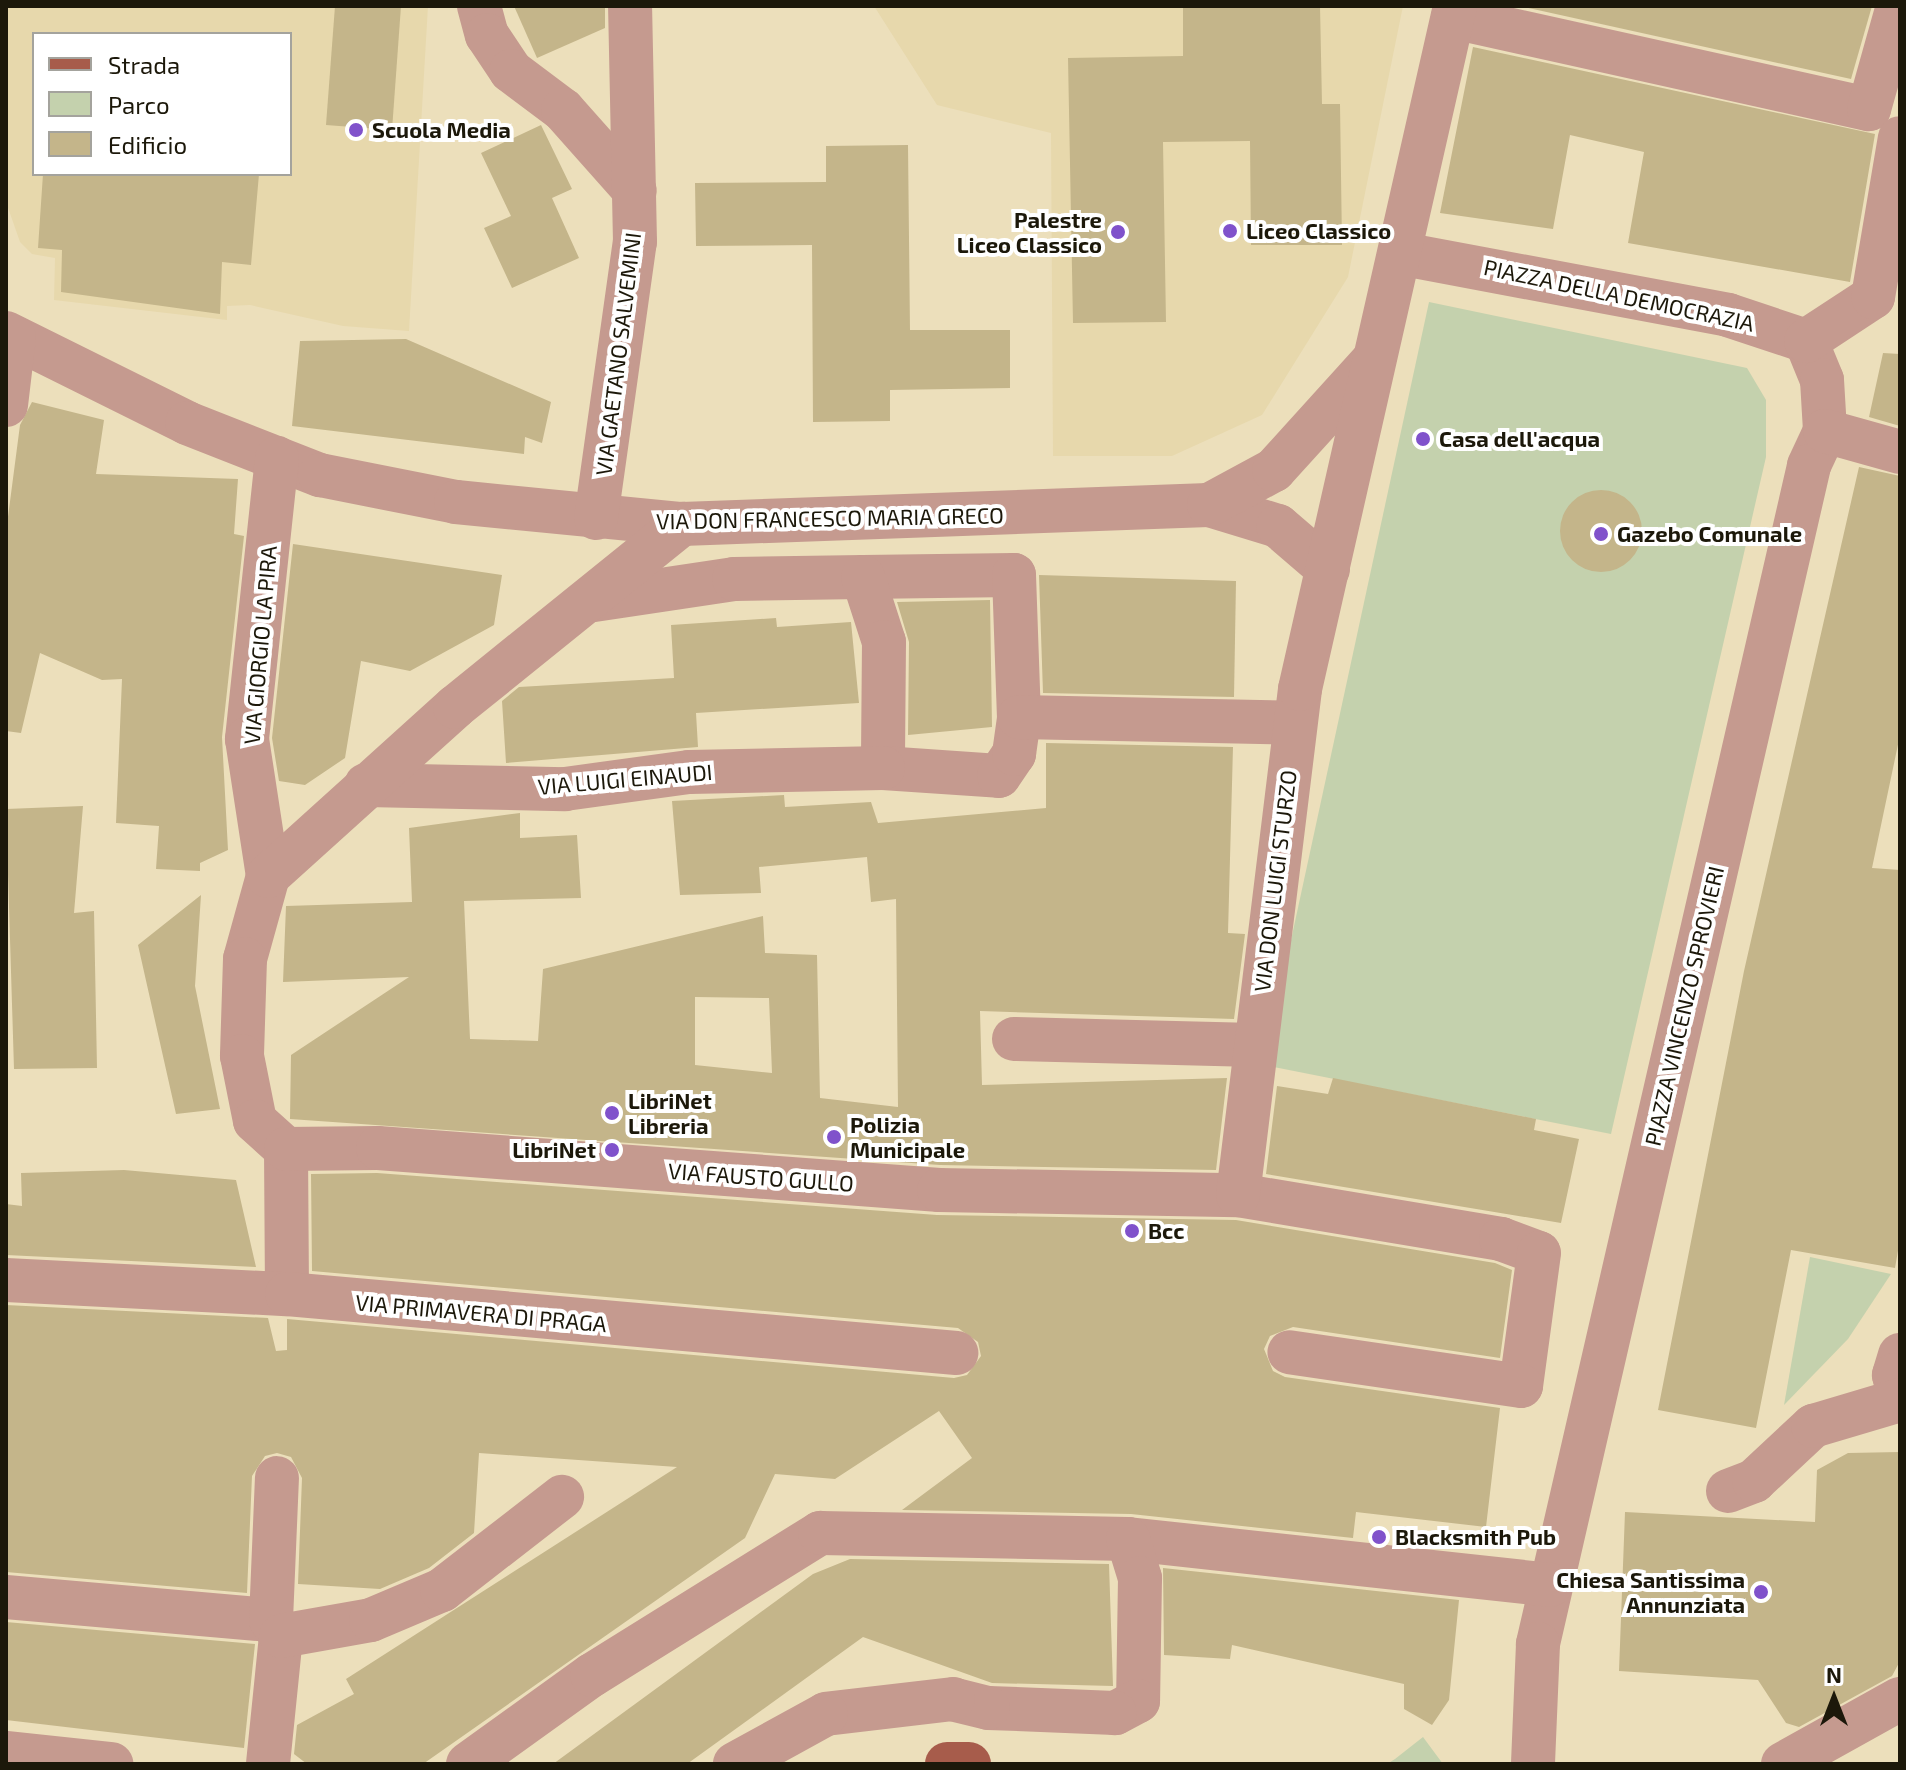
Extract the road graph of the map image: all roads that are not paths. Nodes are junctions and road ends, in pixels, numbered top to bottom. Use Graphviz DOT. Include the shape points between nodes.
graph roads {
  1 [pos="479,6"];
  2 [pos="630,6"];
  3 [pos="1898,6"];
  4 [pos="1454,12"];
  5 [pos="1890,123"];
  6 [pos="1896,190"];
  7 [pos="635,191"];
  8 [pos="1403,254"];
  9 [pos="10,335"];
  10 [pos="1806,341"];
  11 [pos="1377,356"];
  12 [pos="6,405"];
  13 [pos="1825,431"];
  14 [pos="1900,452"];
  15 [pos="277,458"];
  16 [pos="1209,505"];
  17 [pos="596,518"];
  18 [pos="682,524"];
  19 [pos="1328,569"];
  20 [pos="863,577"];
  21 [pos="594,600"];
  22 [pos="1019,717"];
  23 [pos="1295,723"];
  24 [pos="883,768"];
  25 [pos="366,785"];
  26 [pos="268,876"];
  27 [pos="1014,1039"];
  28 [pos="1255,1045"];
  29 [pos="286,1149"];
  30 [pos="1238,1195"];
  31 [pos="6,1280"];
  32 [pos="287,1294"];
  33 [pos="1289,1352"];
  34 [pos="956,1353"];
  35 [pos="1900,1355"];
  36 [pos="1900,1400"];
  37 [pos="277,1478"];
  38 [pos="1728,1491"];
  39 [pos="562,1497"];
  40 [pos="1128,1539"];
  41 [pos="1551,1585"];
  42 [pos="6,1597"];
  43 [pos="276,1628"];
  44 [pos="1893,1710"];
  45 [pos="6,1753"];
  46 [pos="111,1764"];
  47 [pos="268,1764"];
  48 [pos="468,1764"];
  49 [pos="735,1764"];
  50 [pos="947,1764"];
  51 [pos="969,1764"];
  52 [pos="1533,1764"];
  53 [pos="1783,1764"];
  1 -- 7 [label="street" via="487,35 511,71 563,110"];
  2 -- 7 [label="street, VIA GAETANO SALVEMINI"];
  3 -- 5 [label="street"];
  4 -- 5 [label="street"];
  4 -- 8 [label="street"];
  5 -- 6 [label="street"];
  6 -- 10 [label="street" via="1873,297"];
  7 -- 17 [label="street, VIA GAETANO SALVEMINI" via="620,372"];
  8 -- 10 [label="street, PIAZZA DELLA DEMOCRAZIA" via="1728,315"];
  8 -- 11 [label="street, VIA DON LUIGI STURZO"];
  9 -- 12 [label="street"];
  9 -- 15 [label="street, VIA DON FRANCESCO MARIA GRECO" via="187,423"];
  10 -- 13 [label="street" via="1822,380"];
  11 -- 16 [label="street" via="1274,470"];
  11 -- 19 [label="street, VIA DON LUIGI STURZO"];
  13 -- 14 [label="street"];
  13 -- 41 [label="street, PIAZZA VINCENZO SPROVIERI" via="1809,466"];
  15 -- 17 [label="street, VIA DON FRANCESCO MARIA GRECO" via="320,475 456,502"];
  15 -- 26 [label="street, VIA GIORGIO LA PIRA" via="247,739"];
  16 -- 18 [label="street, VIA DON FRANCESCO MARIA GRECO"];
  16 -- 19 [label="street" via="1278,526"];
  17 -- 18 [label="street, VIA DON FRANCESCO MARIA GRECO"];
  18 -- 21 [label="street"];
  19 -- 23 [label="street, VIA DON LUIGI STURZO"];
  20 -- 21 [label="street" via="734,579"];
  20 -- 22 [label="street" via="1014,575"];
  20 -- 24 [label="street" via="884,642"];
  21 -- 25 [label="street"];
  22 -- 23 [label="street"];
  22 -- 24 [label="street, VIA LUIGI EINAUDI" via="1014,754 999,776"];
  23 -- 28 [label="street, VIA DON LUIGI STURZO"];
  24 -- 25 [label="street, VIA LUIGI EINAUDI" via="703,771 565,789"];
  25 -- 26 [label="street"];
  26 -- 29 [label="street, VIA GIORGIO LA PIRA" via="245,959 242,1056 255,1121"];
  27 -- 28 [label="street"];
  28 -- 30 [label="street, VIA DON LUIGI STURZO"];
  29 -- 30 [label="street, VIA FAUSTO GULLO" via="378,1148 939,1190"];
  29 -- 32 [label="street"];
  30 -- 33 [label="street, VIA FAUSTO GULLO" via="1501,1239 1539,1253 1521,1386"];
  31 -- 32 [label="street, VIA PRIMAVERA DI PRAGA"];
  32 -- 34 [label="street, VIA PRIMAVERA DI PRAGA"];
  35 -- 36 [label="street" via="1894,1375"];
  36 -- 38 [label="street" via="1813,1426 1754,1481"];
  37 -- 43 [label="street"];
  39 -- 43 [label="street" via="442,1590 327,1633"];
  40 -- 41 [label="street"];
  40 -- 48 [label="street" via="820,1533 592,1675"];
  40 -- 49 [label="street" via="1140,1578 1138,1701 1115,1713 988,1708 953,1699 826,1714"];
  41 -- 52 [label="street, PIAZZA VINCENZO SPROVIERI" via="1538,1644"];
  42 -- 43 [label="street"];
  43 -- 47 [label="street"];
  44 -- 53 [label="street"];
  45 -- 46 [label="street"];
  50 -- 51 [label="main road"];
}
